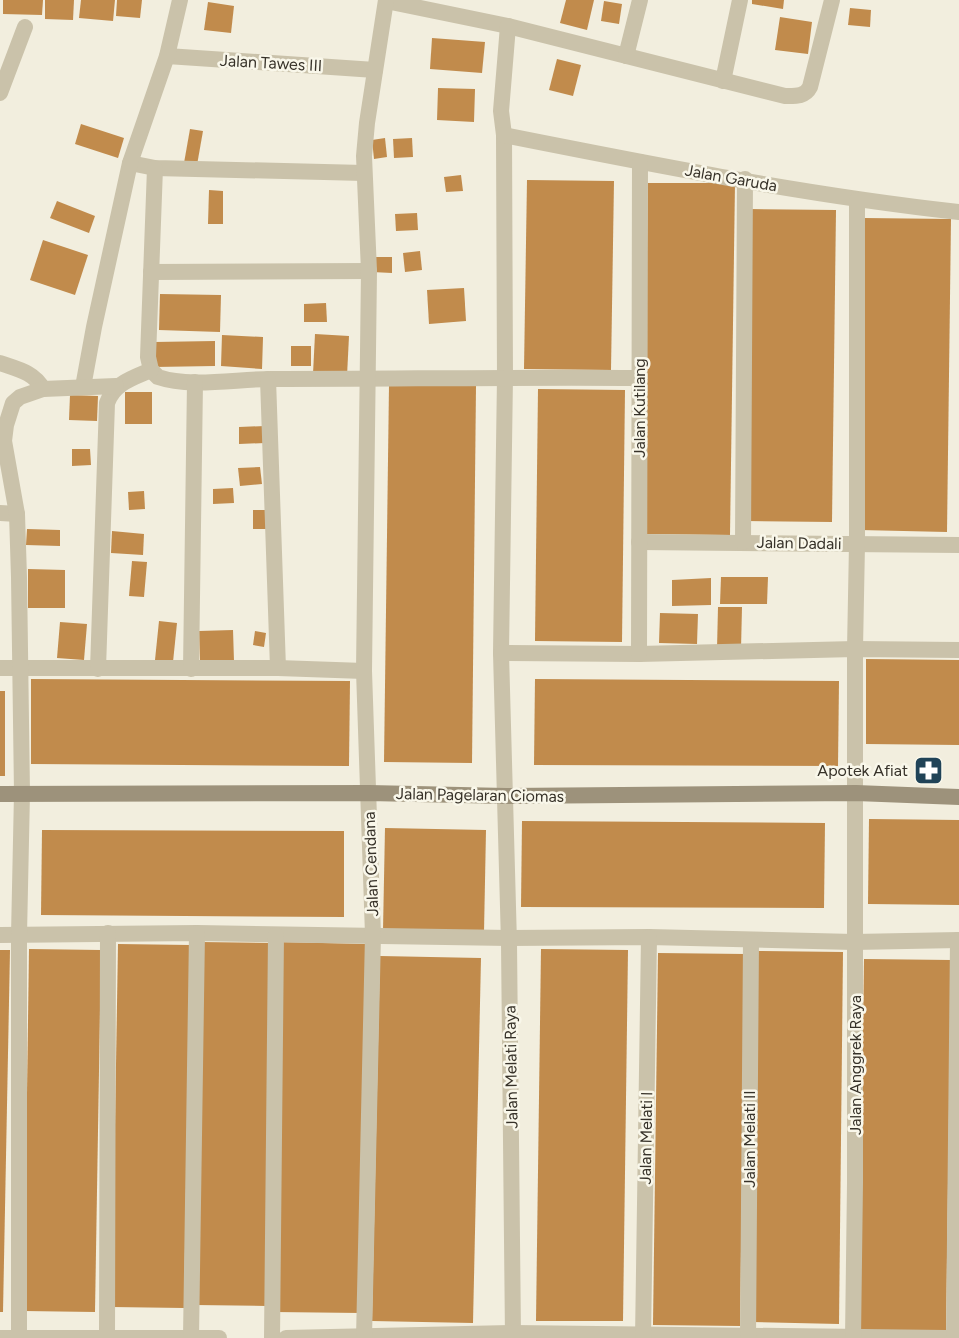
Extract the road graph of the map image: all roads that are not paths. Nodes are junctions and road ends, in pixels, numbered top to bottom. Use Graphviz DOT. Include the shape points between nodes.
graph roads {
  1 [pos="180,0"];
  2 [pos="640,0"];
  3 [pos="740,0"];
  4 [pos="832,0"];
  5 [pos="386,1"];
  6 [pos="508,26"];
  7 [pos="25,27"];
  8 [pos="167,56"];
  9 [pos="626,56"];
  10 [pos="375,70"];
  11 [pos="723,81"];
  12 [pos="0,93"];
  13 [pos="504,135"];
  14 [pos="640,162"];
  15 [pos="130,163"];
  16 [pos="155,168"];
  17 [pos="364,173"];
  18 [pos="745,179"];
  19 [pos="857,200"];
  20 [pos="959,212"];
  21 [pos="369,271"];
  22 [pos="151,272"];
  23 [pos="0,363"];
  24 [pos="151,370"];
  25 [pos="505,377"];
  26 [pos="639,378"];
  27 [pos="268,379"];
  28 [pos="366,380"];
  29 [pos="195,382"];
  30 [pos="116,386"];
  31 [pos="82,387"];
  32 [pos="42,389"];
  33 [pos="8,514"];
  34 [pos="639,542"];
  35 [pos="743,542"];
  36 [pos="857,544"];
  37 [pos="959,545"];
  38 [pos="855,649"];
  39 [pos="959,650"];
  40 [pos="501,653"];
  41 [pos="639,654"];
  42 [pos="0,668"];
  43 [pos="21,668"];
  44 [pos="278,668"];
  45 [pos="98,669"];
  46 [pos="191,669"];
  47 [pos="364,670"];
  48 [pos="22,793"];
  49 [pos="369,793"];
  50 [pos="855,793"];
  51 [pos="0,794"];
  52 [pos="506,796"];
  53 [pos="959,797"];
  54 [pos="108,933"];
  55 [pos="197,933"];
  56 [pos="0,935"];
  57 [pos="19,935"];
  58 [pos="276,935"];
  59 [pos="373,935"];
  60 [pos="649,937"];
  61 [pos="509,938"];
  62 [pos="958,940"];
  63 [pos="751,941"];
  64 [pos="854,942"];
  65 [pos="513,1335"];
  66 [pos="643,1336"];
  67 [pos="364,1337"];
  68 [pos="748,1337"];
  69 [pos="853,1337"];
  70 [pos="0,1338"];
  71 [pos="19,1338"];
  72 [pos="107,1338"];
  73 [pos="116,1338"];
  74 [pos="191,1338"];
  75 [pos="219,1338"];
  76 [pos="272,1338"];
  77 [pos="286,1338"];
  78 [pos="946,1338"];
  79 [pos="954,1338"];
  1 -- 8 [label="street"];
  2 -- 9 [label="street"];
  3 -- 11 [label="street"];
  4 -- 11 [label="street" via="808,92 785,96"];
  5 -- 6 [label="street"];
  5 -- 10 [label="street, Jalan Cendana"];
  6 -- 9 [label="street"];
  6 -- 13 [label="street, Jalan Melati Raya" via="501,111"];
  7 -- 12 [label="street"];
  8 -- 10 [label="street, Jalan Tawes III"];
  8 -- 15 [label="street"];
  9 -- 11 [label="street"];
  10 -- 17 [label="street, Jalan Cendana" via="364,141"];
  13 -- 14 [label="street, Jalan Garuda"];
  13 -- 25 [label="street, Jalan Melati Raya"];
  14 -- 18 [label="street, Jalan Garuda"];
  14 -- 26 [label="street, Jalan Kutilang"];
  15 -- 16 [label="street"];
  15 -- 31 [label="street"];
  16 -- 17 [label="street"];
  16 -- 22 [label="street"];
  17 -- 21 [label="street, Jalan Cendana"];
  18 -- 19 [label="street, Jalan Garuda"];
  18 -- 35 [label="street"];
  19 -- 20 [label="street, Jalan Garuda"];
  19 -- 36 [label="street, Jalan Anggrek Raya"];
  21 -- 22 [label="street"];
  21 -- 28 [label="street, Jalan Cendana"];
  22 -- 24 [label="street"];
  23 -- 32 [label="street" via="31,375"];
  24 -- 29 [label="street" via="163,379"];
  24 -- 30 [label="street"];
  25 -- 26 [label="street"];
  25 -- 28 [label="street"];
  25 -- 40 [label="street, Jalan Melati Raya"];
  26 -- 34 [label="street, Jalan Kutilang"];
  27 -- 28 [label="street"];
  27 -- 29 [label="street"];
  27 -- 44 [label="street"];
  28 -- 47 [label="street, Jalan Cendana"];
  29 -- 46 [label="street"];
  30 -- 31 [label="street"];
  30 -- 45 [label="street" via="107,403"];
  31 -- 32 [label="street"];
  32 -- 33 [label="street" via="20,397 6,425"];
  33 -- 43 [label="street"];
  34 -- 35 [label="street, Jalan Dadali"];
  34 -- 41 [label="street, Jalan Kutilang"];
  35 -- 36 [label="street, Jalan Dadali"];
  36 -- 37 [label="street, Jalan Dadali"];
  36 -- 38 [label="street, Jalan Anggrek Raya"];
  38 -- 39 [label="street"];
  38 -- 41 [label="street"];
  38 -- 50 [label="street, Jalan Anggrek Raya"];
  40 -- 41 [label="street"];
  40 -- 52 [label="street, Jalan Melati Raya"];
  42 -- 43 [label="street"];
  43 -- 45 [label="street"];
  43 -- 48 [label="street"];
  44 -- 46 [label="street"];
  44 -- 47 [label="street"];
  45 -- 46 [label="street"];
  47 -- 49 [label="street, Jalan Cendana"];
  48 -- 49 [label="main road, Jalan Pagelaran Ciomas"];
  48 -- 51 [label="main road, Jalan Pagelaran Ciomas"];
  48 -- 57 [label="street"];
  49 -- 52 [label="main road, Jalan Pagelaran Ciomas"];
  49 -- 59 [label="street, Jalan Cendana"];
  50 -- 52 [label="main road, Jalan Pagelaran Ciomas"];
  50 -- 53 [label="main road, Jalan Pagelaran Ciomas"];
  50 -- 64 [label="street, Jalan Anggrek Raya"];
  52 -- 61 [label="street, Jalan Melati Raya"];
  54 -- 55 [label="street"];
  54 -- 57 [label="street"];
  54 -- 72 [label="street"];
  55 -- 58 [label="street"];
  55 -- 74 [label="street"];
  56 -- 57 [label="street"];
  57 -- 71 [label="street"];
  58 -- 59 [label="street"];
  58 -- 76 [label="street"];
  59 -- 61 [label="street"];
  59 -- 67 [label="street, Jalan Cendana"];
  60 -- 61 [label="street"];
  60 -- 63 [label="street"];
  60 -- 66 [label="street, Jalan Melati I"];
  61 -- 65 [label="street, Jalan Melati Raya"];
  62 -- 64 [label="street"];
  62 -- 79 [label="street"];
  63 -- 64 [label="street"];
  63 -- 68 [label="street, Jalan Melati II"];
  64 -- 69 [label="street, Jalan Anggrek Raya"];
  65 -- 66 [label="street"];
  65 -- 67 [label="street"];
  66 -- 68 [label="street"];
  67 -- 77 [label="street"];
  68 -- 69 [label="street"];
  69 -- 78 [label="street"];
  70 -- 71 [label="street"];
  71 -- 72 [label="street"];
  72 -- 73 [label="street"];
  73 -- 74 [label="street"];
  74 -- 75 [label="street"];
}
